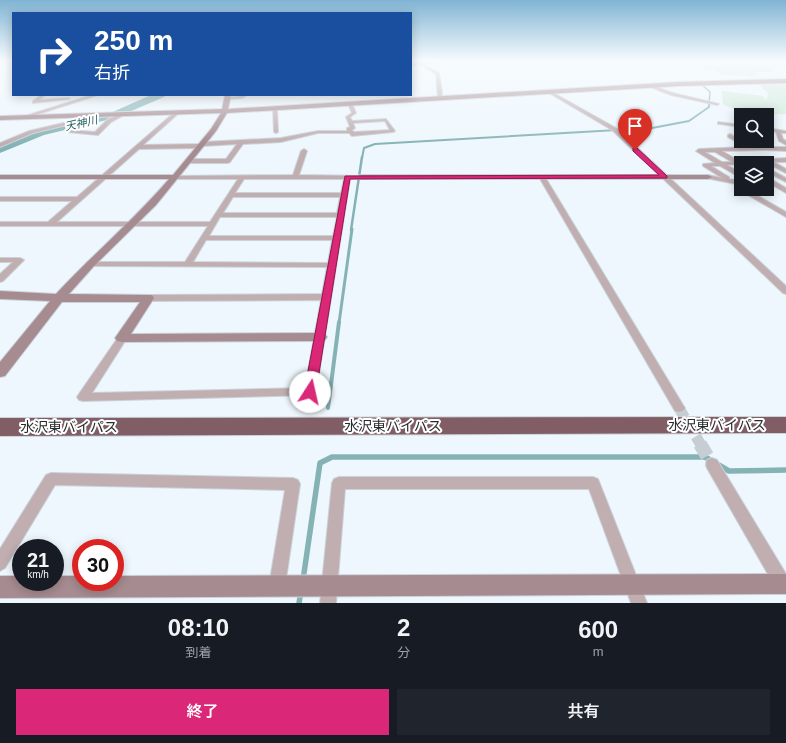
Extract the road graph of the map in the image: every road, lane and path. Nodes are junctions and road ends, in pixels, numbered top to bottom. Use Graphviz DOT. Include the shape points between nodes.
graph roads {
  1 [pos="441,89"];
  2 [pos="598,89"];
  3 [pos="659,89"];
  4 [pos="550,92"];
  5 [pos="41,96"];
  6 [pos="92,96"];
  7 [pos="228,96"];
  8 [pos="244,96"];
  9 [pos="85,98"];
  10 [pos="440,99"];
  11 [pos="350,104"];
  12 [pos="717,104"];
  13 [pos="275,108"];
  14 [pos="225,111"];
  15 [pos="178,112"];
  16 [pos="102,114"];
  17 [pos="124,114"];
  18 [pos="24,117"];
  19 [pos="0,118"];
  20 [pos="351,122"];
  21 [pos="720,123"];
  22 [pos="734,125"];
  23 [pos="774,130"];
  24 [pos="67,131"];
  25 [pos="778,131"];
  26 [pos="276,132"];
  27 [pos="351,132"];
  28 [pos="786,132"];
  29 [pos="302,136"];
  30 [pos="730,136"];
  31 [pos="0,138"];
  32 [pos="14,138"];
  33 [pos="734,138"];
  34 [pos="281,140"];
  35 [pos="310,140"];
  36 [pos="241,142"];
  37 [pos="786,143"];
  38 [pos="0,145"];
  39 [pos="202,145"];
  40 [pos="137,146"];
  41 [pos="278,147"];
  42 [pos="756,148"];
  43 [pos="745,149"];
  44 [pos="716,150"];
  45 [pos="730,150"];
  46 [pos="783,150"];
  47 [pos="304,151"];
  48 [pos="786,154"];
  49 [pos="742,156"];
  50 [pos="758,156"];
  51 [pos="734,160"];
  52 [pos="188,161"];
  53 [pos="774,161"];
  54 [pos="785,161"];
  55 [pos="734,163"];
  56 [pos="720,164"];
  57 [pos="774,165"];
  58 [pos="786,171"];
  59 [pos="734,173"];
  60 [pos="786,174"];
  61 [pos="776,175"];
  62 [pos="0,177"];
  63 [pos="103,177"];
  64 [pos="175,177"];
  65 [pos="242,177"];
  66 [pos="295,177"];
  67 [pos="355,177"];
  68 [pos="542,177"];
  69 [pos="665,177"];
  70 [pos="708,177"];
  71 [pos="734,179"];
  72 [pos="729,180"];
  73 [pos="786,180"];
  74 [pos="734,181"];
  75 [pos="774,183"];
  76 [pos="734,184"];
  77 [pos="774,189"];
  78 [pos="786,191"];
  79 [pos="232,195"];
  80 [pos="344,195"];
  81 [pos="753,196"];
  82 [pos="0,199"];
  83 [pos="78,199"];
  84 [pos="219,215"];
  85 [pos="341,215"];
  86 [pos="786,215"];
  87 [pos="0,224"];
  88 [pos="50,224"];
  89 [pos="133,224"];
  90 [pos="213,224"];
  91 [pos="204,238"];
  92 [pos="337,238"];
  93 [pos="0,260"];
  94 [pos="90,264"];
  95 [pos="187,265"];
  96 [pos="332,265"];
  97 [pos="0,279"];
  98 [pos="786,291"];
  99 [pos="0,295"];
  100 [pos="326,297"];
  101 [pos="59,298"];
  102 [pos="148,298"];
  103 [pos="122,338"];
  104 [pos="320,338"];
  105 [pos="0,372"];
  106 [pos="679,408"];
  107 [pos="786,425"];
  108 [pos="0,427"];
  109 [pos="712,464"];
  110 [pos="0,563"];
  111 [pos="277,586"];
  112 [pos="785,586"];
  113 [pos="0,587"];
  114 [pos="328,594"];
  115 [pos="636,594"];
  1 -- 10 [label="street"];
  2 -- 4 [label="street"];
  3 -- 12 [label="street"];
  4 -- 10 [label="street"];
  4 -- 69 [label="street" via="615,130"];
  5 -- 9 [label="street" via="35,102"];
  6 -- 9 [label="street"];
  7 -- 8 [label="street"];
  7 -- 14 [label="street"];
  9 -- 18 [label="street"];
  10 -- 11 [label="street"];
  11 -- 13 [label="street"];
  11 -- 20 [label="street" via="354,113 348,117"];
  13 -- 14 [label="street"];
  13 -- 26 [label="street"];
  14 -- 15 [label="street"];
  14 -- 39 [label="street"];
  15 -- 17 [label="street"];
  15 -- 40 [label="street"];
  16 -- 17 [label="street"];
  16 -- 18 [label="street"];
  16 -- 32 [label="street"];
  17 -- 24 [label="street" via="109,121 96,134"];
  18 -- 19 [label="street"];
  20 -- 27 [label="street"];
  20 -- 27 [label="street" via="386,120 393,131 352,134"];
  21 -- 22 [label="street"];
  23 -- 25 [label="street"];
  25 -- 28 [label="street"];
  25 -- 37 [label="street" via="781,140"];
  27 -- 29 [label="street" via="318,132"];
  29 -- 34 [label="street"];
  29 -- 35 [label="street"];
  30 -- 33 [label="street"];
  31 -- 32 [label="street"];
  32 -- 38 [label="street"];
  34 -- 36 [label="street"];
  34 -- 41 [label="street"];
  36 -- 39 [label="street"];
  36 -- 52 [label="street" via="228,161"];
  39 -- 40 [label="street"];
  39 -- 52 [label="street"];
  40 -- 63 [label="street"];
  42 -- 43 [label="street"];
  42 -- 46 [label="street"];
  42 -- 54 [label="street"];
  43 -- 45 [label="street"];
  43 -- 50 [label="street"];
  44 -- 45 [label="street"];
  44 -- 51 [label="street"];
  44 -- 56 [label="street" via="699,151"];
  45 -- 49 [label="street"];
  46 -- 48 [label="street"];
  47 -- 66 [label="street"];
  52 -- 64 [label="street"];
  53 -- 54 [label="street"];
  55 -- 56 [label="street"];
  56 -- 59 [label="street"];
  56 -- 72 [label="street" via="705,165"];
  57 -- 58 [label="street"];
  60 -- 61 [label="street"];
  61 -- 73 [label="street"];
  62 -- 63 [label="street"];
  63 -- 64 [label="street"];
  63 -- 83 [label="street"];
  64 -- 65 [label="street"];
  64 -- 89 [label="street"];
  65 -- 66 [label="street"];
  65 -- 79 [label="street"];
  66 -- 67 [label="street"];
  67 -- 68 [label="street"];
  67 -- 80 [label="street"];
  68 -- 69 [label="street"];
  68 -- 106 [label="street"];
  69 -- 70 [label="street"];
  69 -- 98 [label="street"];
  70 -- 72 [label="street"];
  71 -- 72 [label="street"];
  72 -- 74 [label="street"];
  72 -- 76 [label="street"];
  75 -- 78 [label="street"];
  77 -- 78 [label="street"];
  79 -- 80 [label="street"];
  79 -- 84 [label="street"];
  80 -- 85 [label="street"];
  81 -- 86 [label="street"];
  82 -- 83 [label="street"];
  83 -- 88 [label="street"];
  84 -- 85 [label="street"];
  84 -- 90 [label="street"];
  85 -- 92 [label="street"];
  87 -- 88 [label="street"];
  88 -- 89 [label="street"];
  89 -- 90 [label="street"];
  89 -- 94 [label="street"];
  90 -- 91 [label="street"];
  91 -- 92 [label="street"];
  91 -- 95 [label="street"];
  92 -- 96 [label="street"];
  93 -- 97 [label="street" via="20,260"];
  94 -- 95 [label="street"];
  94 -- 101 [label="street"];
  95 -- 96 [label="street"];
  96 -- 100 [label="street"];
  99 -- 101 [label="street"];
  100 -- 102 [label="street"];
  100 -- 104 [label="street"];
  101 -- 102 [label="street"];
  101 -- 105 [label="street"];
  102 -- 103 [label="street"];
  103 -- 104 [label="street"];
  103 -- 104 [label="street" via="83,398 310,392"];
  107 -- 108 [label="highway, 水沢東バイパス"];
  109 -- 112 [label="street"];
  110 -- 111 [label="street" via="51,479 293,484"];
  111 -- 113 [label="street"];
  111 -- 114 [label="street"];
  112 -- 115 [label="street"];
  114 -- 115 [label="street"];
  114 -- 115 [label="street" via="339,483 593,484"];
}
